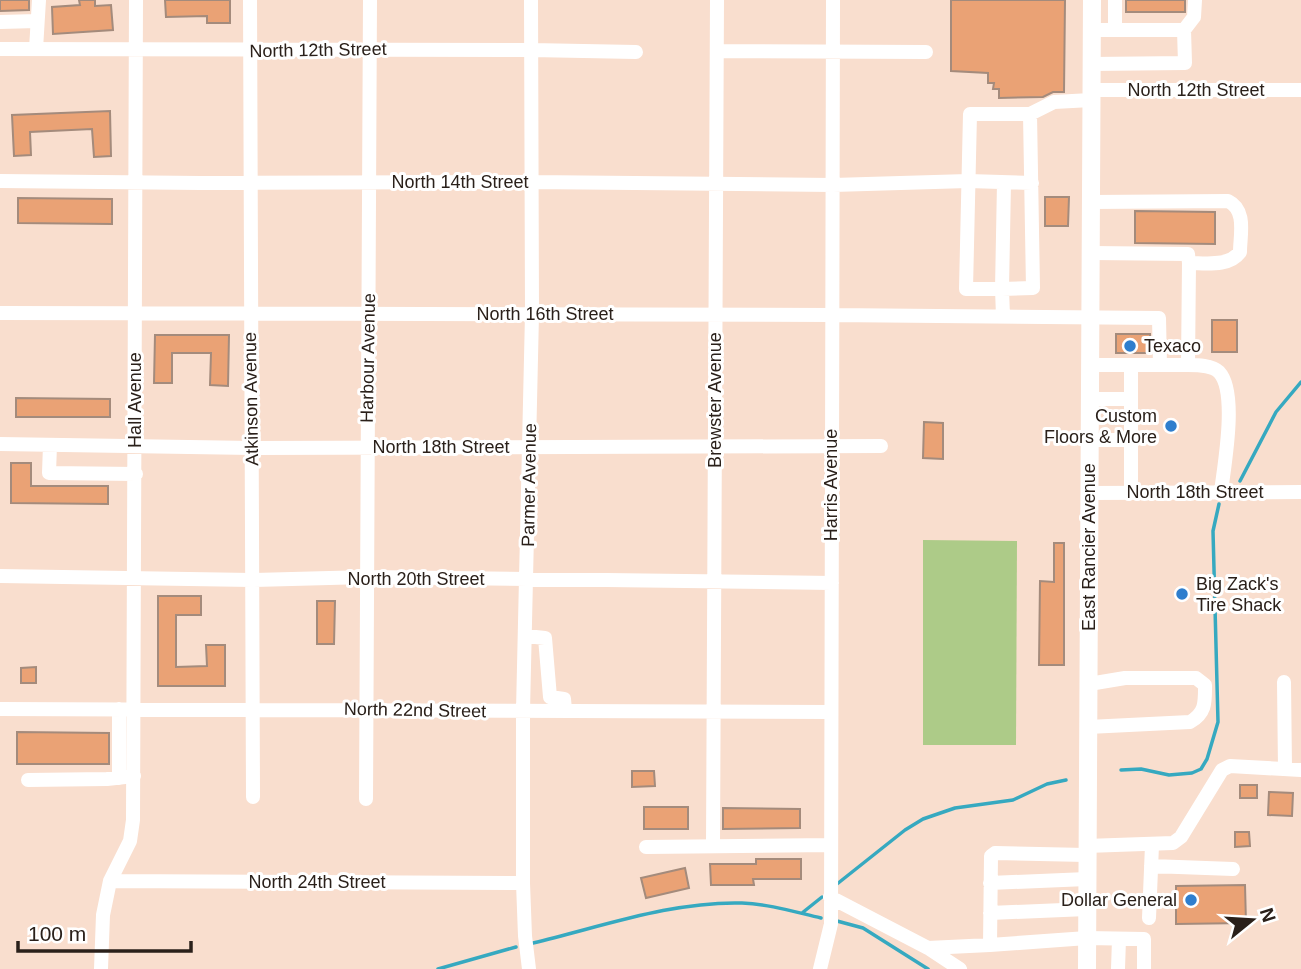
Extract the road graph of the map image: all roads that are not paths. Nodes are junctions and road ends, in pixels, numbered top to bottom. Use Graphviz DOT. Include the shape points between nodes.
graph roads {
  1 [pos="38,0"];
  2 [pos="136,0"];
  3 [pos="250,0"];
  4 [pos="370,0"];
  5 [pos="531,0"];
  6 [pos="718,0"];
  7 [pos="833,0"];
  8 [pos="1092,0"];
  9 [pos="1115,0"];
  10 [pos="1195,0"];
  11 [pos="0,22"];
  12 [pos="37,22"];
  13 [pos="1092,30"];
  14 [pos="1115,30"];
  15 [pos="1184,30"];
  16 [pos="0,49"];
  17 [pos="36,49"];
  18 [pos="370,49"];
  19 [pos="135,50"];
  20 [pos="531,50"];
  21 [pos="250,51"];
  22 [pos="717,51"];
  23 [pos="636,52"];
  24 [pos="833,52"];
  25 [pos="926,52"];
  26 [pos="1092,64"];
  27 [pos="1301,90"];
  28 [pos="1091,95"];
  29 [pos="1031,114"];
  30 [pos="0,181"];
  31 [pos="968,181"];
  32 [pos="135,182"];
  33 [pos="369,182"];
  34 [pos="531,182"];
  35 [pos="251,183"];
  36 [pos="716,183"];
  37 [pos="1004,183"];
  38 [pos="1032,183"];
  39 [pos="833,185"];
  40 [pos="1091,202"];
  41 [pos="1091,253"];
  42 [pos="1189,263"];
  43 [pos="1002,289"];
  44 [pos="0,313"];
  45 [pos="250,313"];
  46 [pos="369,313"];
  47 [pos="532,314"];
  48 [pos="135,315"];
  49 [pos="832,315"];
  50 [pos="716,316"];
  51 [pos="1003,317"];
  52 [pos="1091,317"];
  53 [pos="1090,365"];
  54 [pos="1131,365"];
  55 [pos="1160,365"];
  56 [pos="1188,365"];
  57 [pos="1090,399"];
  58 [pos="1131,400"];
  59 [pos="1089,440"];
  60 [pos="1131,440"];
  61 [pos="0,444"];
  62 [pos="50,445"];
  63 [pos="136,446"];
  64 [pos="530,446"];
  65 [pos="715,446"];
  66 [pos="831,446"];
  67 [pos="881,446"];
  68 [pos="367,447"];
  69 [pos="252,448"];
  70 [pos="136,474"];
  71 [pos="1221,492"];
  72 [pos="1301,492"];
  73 [pos="1089,493"];
  74 [pos="1130,493"];
  75 [pos="0,576"];
  76 [pos="367,577"];
  77 [pos="135,578"];
  78 [pos="252,580"];
  79 [pos="528,580"];
  80 [pos="715,581"];
  81 [pos="832,583"];
  82 [pos="526,636"];
  83 [pos="1284,682"];
  84 [pos="1089,684"];
  85 [pos="0,709"];
  86 [pos="118,709"];
  87 [pos="134,709"];
  88 [pos="252,709"];
  89 [pos="365,709"];
  90 [pos="565,710"];
  91 [pos="523,711"];
  92 [pos="714,711"];
  93 [pos="831,712"];
  94 [pos="1088,727"];
  95 [pos="1285,768"];
  96 [pos="1301,769"];
  97 [pos="126,777"];
  98 [pos="28,780"];
  99 [pos="253,797"];
  100 [pos="366,799"];
  101 [pos="830,845"];
  102 [pos="1152,845"];
  103 [pos="713,846"];
  104 [pos="646,847"];
  105 [pos="1086,851"];
  106 [pos="1151,866"];
  107 [pos="1233,869"];
  108 [pos="1087,879"];
  109 [pos="110,881"];
  110 [pos="523,883"];
  111 [pos="990,883"];
  112 [pos="830,897"];
  113 [pos="1087,909"];
  114 [pos="990,913"];
  115 [pos="1149,918"];
  116 [pos="1087,939"];
  117 [pos="1119,939"];
  118 [pos="990,945"];
  119 [pos="928,948"];
  120 [pos="100,969"];
  121 [pos="529,969"];
  122 [pos="820,969"];
  123 [pos="960,969"];
  124 [pos="1087,969"];
  125 [pos="1118,969"];
  126 [pos="1144,969"];
  1 -- 12 [label="street"];
  2 -- 19 [label="street, Hall Avenue"];
  3 -- 21 [label="street, Atkinson Avenue"];
  4 -- 18 [label="street, Harbour Avenue"];
  5 -- 20 [label="street, Parmer Avenue"];
  6 -- 22 [label="street, Brewster Avenue"];
  7 -- 24 [label="street, Harris Avenue"];
  8 -- 13 [label="main road, East Rancier Avenue"];
  9 -- 14 [label="street"];
  10 -- 15 [label="street" via="1194,18"];
  11 -- 12 [label="street"];
  12 -- 17 [label="street"];
  13 -- 14 [label="street"];
  13 -- 26 [label="main road, East Rancier Avenue"];
  14 -- 15 [label="street"];
  15 -- 26 [label="street" via="1185,63"];
  16 -- 17 [label="street, North 12th Street"];
  17 -- 19 [label="street, North 12th Street"];
  18 -- 20 [label="street, North 12th Street"];
  18 -- 21 [label="street, North 12th Street"];
  18 -- 33 [label="street, Harbour Avenue"];
  19 -- 21 [label="street, North 12th Street"];
  19 -- 32 [label="street, Hall Avenue"];
  20 -- 23 [label="street, North 12th Street"];
  20 -- 34 [label="street, Parmer Avenue"];
  21 -- 35 [label="street, Atkinson Avenue"];
  22 -- 24 [label="street"];
  22 -- 36 [label="street, Brewster Avenue"];
  24 -- 25 [label="street"];
  24 -- 39 [label="street, Harris Avenue"];
  26 -- 28 [label="main road, East Rancier Avenue"];
  27 -- 28 [label="street, North 12th Street"];
  28 -- 29 [label="street, North 12th Street" via="1054,102"];
  28 -- 40 [label="main road, East Rancier Avenue"];
  29 -- 31 [label="street" via="970,114"];
  29 -- 38 [label="street"];
  30 -- 32 [label="street, North 14th Street"];
  31 -- 37 [label="street, North 14th Street"];
  31 -- 39 [label="street, North 14th Street"];
  31 -- 43 [label="street" via="966,289"];
  32 -- 35 [label="street, North 14th Street"];
  32 -- 48 [label="street, Hall Avenue"];
  33 -- 34 [label="street, North 14th Street"];
  33 -- 35 [label="street, North 14th Street"];
  33 -- 46 [label="street, Harbour Avenue"];
  34 -- 36 [label="street, North 14th Street"];
  34 -- 47 [label="street, Parmer Avenue"];
  35 -- 45 [label="street, Atkinson Avenue"];
  36 -- 39 [label="street, North 14th Street"];
  36 -- 50 [label="street, Brewster Avenue"];
  37 -- 38 [label="street, North 14th Street"];
  37 -- 43 [label="street"];
  38 -- 43 [label="street" via="1033,288"];
  39 -- 49 [label="street, Harris Avenue"];
  40 -- 41 [label="main road, East Rancier Avenue"];
  40 -- 42 [label="street" via="1234,204 1241,214 1237,257 1226,262"];
  41 -- 42 [label="street" via="1188,254"];
  41 -- 52 [label="main road, East Rancier Avenue"];
  42 -- 56 [label="street"];
  43 -- 51 [label="street"];
  44 -- 48 [label="street, North 16th Street"];
  45 -- 46 [label="street, North 16th Street"];
  45 -- 48 [label="street, North 16th Street"];
  45 -- 69 [label="street, Atkinson Avenue"];
  46 -- 47 [label="street, North 16th Street"];
  46 -- 68 [label="street, Harbour Avenue"];
  47 -- 50 [label="street, North 16th Street"];
  47 -- 64 [label="street, Parmer Avenue"];
  48 -- 63 [label="street, Hall Avenue"];
  49 -- 50 [label="street, North 16th Street"];
  49 -- 51 [label="street, North 16th Street"];
  49 -- 66 [label="street, Harris Avenue"];
  50 -- 65 [label="street, Brewster Avenue"];
  51 -- 52 [label="street, North 16th Street"];
  52 -- 53 [label="main road, East Rancier Avenue"];
  52 -- 55 [label="street, North 16th Street" via="1159,318"];
  53 -- 54 [label="street"];
  53 -- 57 [label="main road, East Rancier Avenue"];
  54 -- 55 [label="street"];
  54 -- 58 [label="street"];
  55 -- 56 [label="street"];
  56 -- 71 [label="street" via="1219,372 1226,387 1229,411"];
  57 -- 58 [label="street"];
  57 -- 59 [label="main road, East Rancier Avenue"];
  58 -- 60 [label="street"];
  59 -- 60 [label="street"];
  59 -- 73 [label="main road, East Rancier Avenue"];
  60 -- 74 [label="street"];
  61 -- 62 [label="street, North 18th Street"];
  62 -- 63 [label="street, North 18th Street"];
  62 -- 70 [label="street" via="50,473"];
  63 -- 69 [label="street, North 18th Street"];
  63 -- 70 [label="street, Hall Avenue"];
  64 -- 65 [label="street, North 18th Street"];
  64 -- 68 [label="street, North 18th Street"];
  64 -- 79 [label="street, Parmer Avenue"];
  65 -- 66 [label="street, North 18th Street"];
  65 -- 80 [label="street, Brewster Avenue"];
  66 -- 67 [label="street, North 18th Street"];
  66 -- 81 [label="street, Harris Avenue"];
  68 -- 69 [label="street, North 18th Street"];
  68 -- 76 [label="street, Harbour Avenue"];
  69 -- 78 [label="street, Atkinson Avenue"];
  70 -- 77 [label="street, Hall Avenue"];
  71 -- 72 [label="street, North 18th Street"];
  71 -- 74 [label="street, North 18th Street"];
  73 -- 74 [label="street, North 18th Street"];
  73 -- 84 [label="main road, East Rancier Avenue"];
  75 -- 77 [label="street, North 20th Street"];
  76 -- 78 [label="street, North 20th Street"];
  76 -- 79 [label="street, North 20th Street"];
  76 -- 89 [label="street, Harbour Avenue"];
  77 -- 78 [label="street, North 20th Street"];
  77 -- 87 [label="street, Hall Avenue"];
  78 -- 88 [label="street, Atkinson Avenue"];
  79 -- 80 [label="street, North 20th Street"];
  79 -- 82 [label="street, Parmer Avenue"];
  80 -- 81 [label="street, North 20th Street"];
  80 -- 92 [label="street, Brewster Avenue"];
  81 -- 93 [label="street, Harris Avenue"];
  82 -- 90 [label="street" via="545,638 550,696 564,699"];
  82 -- 91 [label="street, Parmer Avenue"];
  83 -- 95 [label="street"];
  84 -- 94 [label="main road, East Rancier Avenue"];
  84 -- 94 [label="street" via="1125,678 1196,678 1205,685 1205,705 1191,722"];
  85 -- 86 [label="street, North 22nd Street"];
  86 -- 87 [label="street, North 22nd Street"];
  86 -- 97 [label="street"];
  87 -- 88 [label="street, North 22nd Street"];
  87 -- 97 [label="street, Hall Avenue"];
  88 -- 89 [label="street, North 22nd Street"];
  88 -- 99 [label="street, Atkinson Avenue"];
  89 -- 91 [label="street, North 22nd Street"];
  89 -- 100 [label="street, Harbour Avenue"];
  90 -- 91 [label="street, North 22nd Street"];
  90 -- 92 [label="street, North 22nd Street"];
  91 -- 110 [label="street, Parmer Avenue"];
  92 -- 93 [label="street, North 22nd Street"];
  92 -- 103 [label="street, Brewster Avenue"];
  93 -- 101 [label="street, Harris Avenue"];
  94 -- 105 [label="main road, East Rancier Avenue"];
  95 -- 96 [label="street"];
  95 -- 102 [label="street" via="1230,766 1222,770 1181,837 1173,843"];
  97 -- 98 [label="street"];
  97 -- 109 [label="street, Hall Avenue" via="133,799 130,841"];
  101 -- 103 [label="street"];
  101 -- 112 [label="street, Harris Avenue"];
  102 -- 105 [label="street"];
  102 -- 106 [label="street"];
  103 -- 104 [label="street"];
  105 -- 108 [label="main road, East Rancier Avenue"];
  105 -- 111 [label="street" via="995,853"];
  106 -- 107 [label="street"];
  106 -- 115 [label="street"];
  108 -- 111 [label="street"];
  108 -- 113 [label="main road, East Rancier Avenue"];
  109 -- 110 [label="street, North 24th Street"];
  109 -- 120 [label="street, Hall Avenue"];
  110 -- 121 [label="street, Parmer Avenue"];
  111 -- 114 [label="street"];
  112 -- 119 [label="street"];
  112 -- 122 [label="street, Harris Avenue" via="831,925"];
  113 -- 114 [label="street"];
  113 -- 116 [label="main road, East Rancier Avenue"];
  114 -- 118 [label="street"];
  116 -- 117 [label="street"];
  116 -- 118 [label="street"];
  116 -- 124 [label="main road, East Rancier Avenue"];
  117 -- 125 [label="street"];
  117 -- 126 [label="street" via="1144,939"];
  118 -- 119 [label="street"];
  119 -- 123 [label="street"];
}
